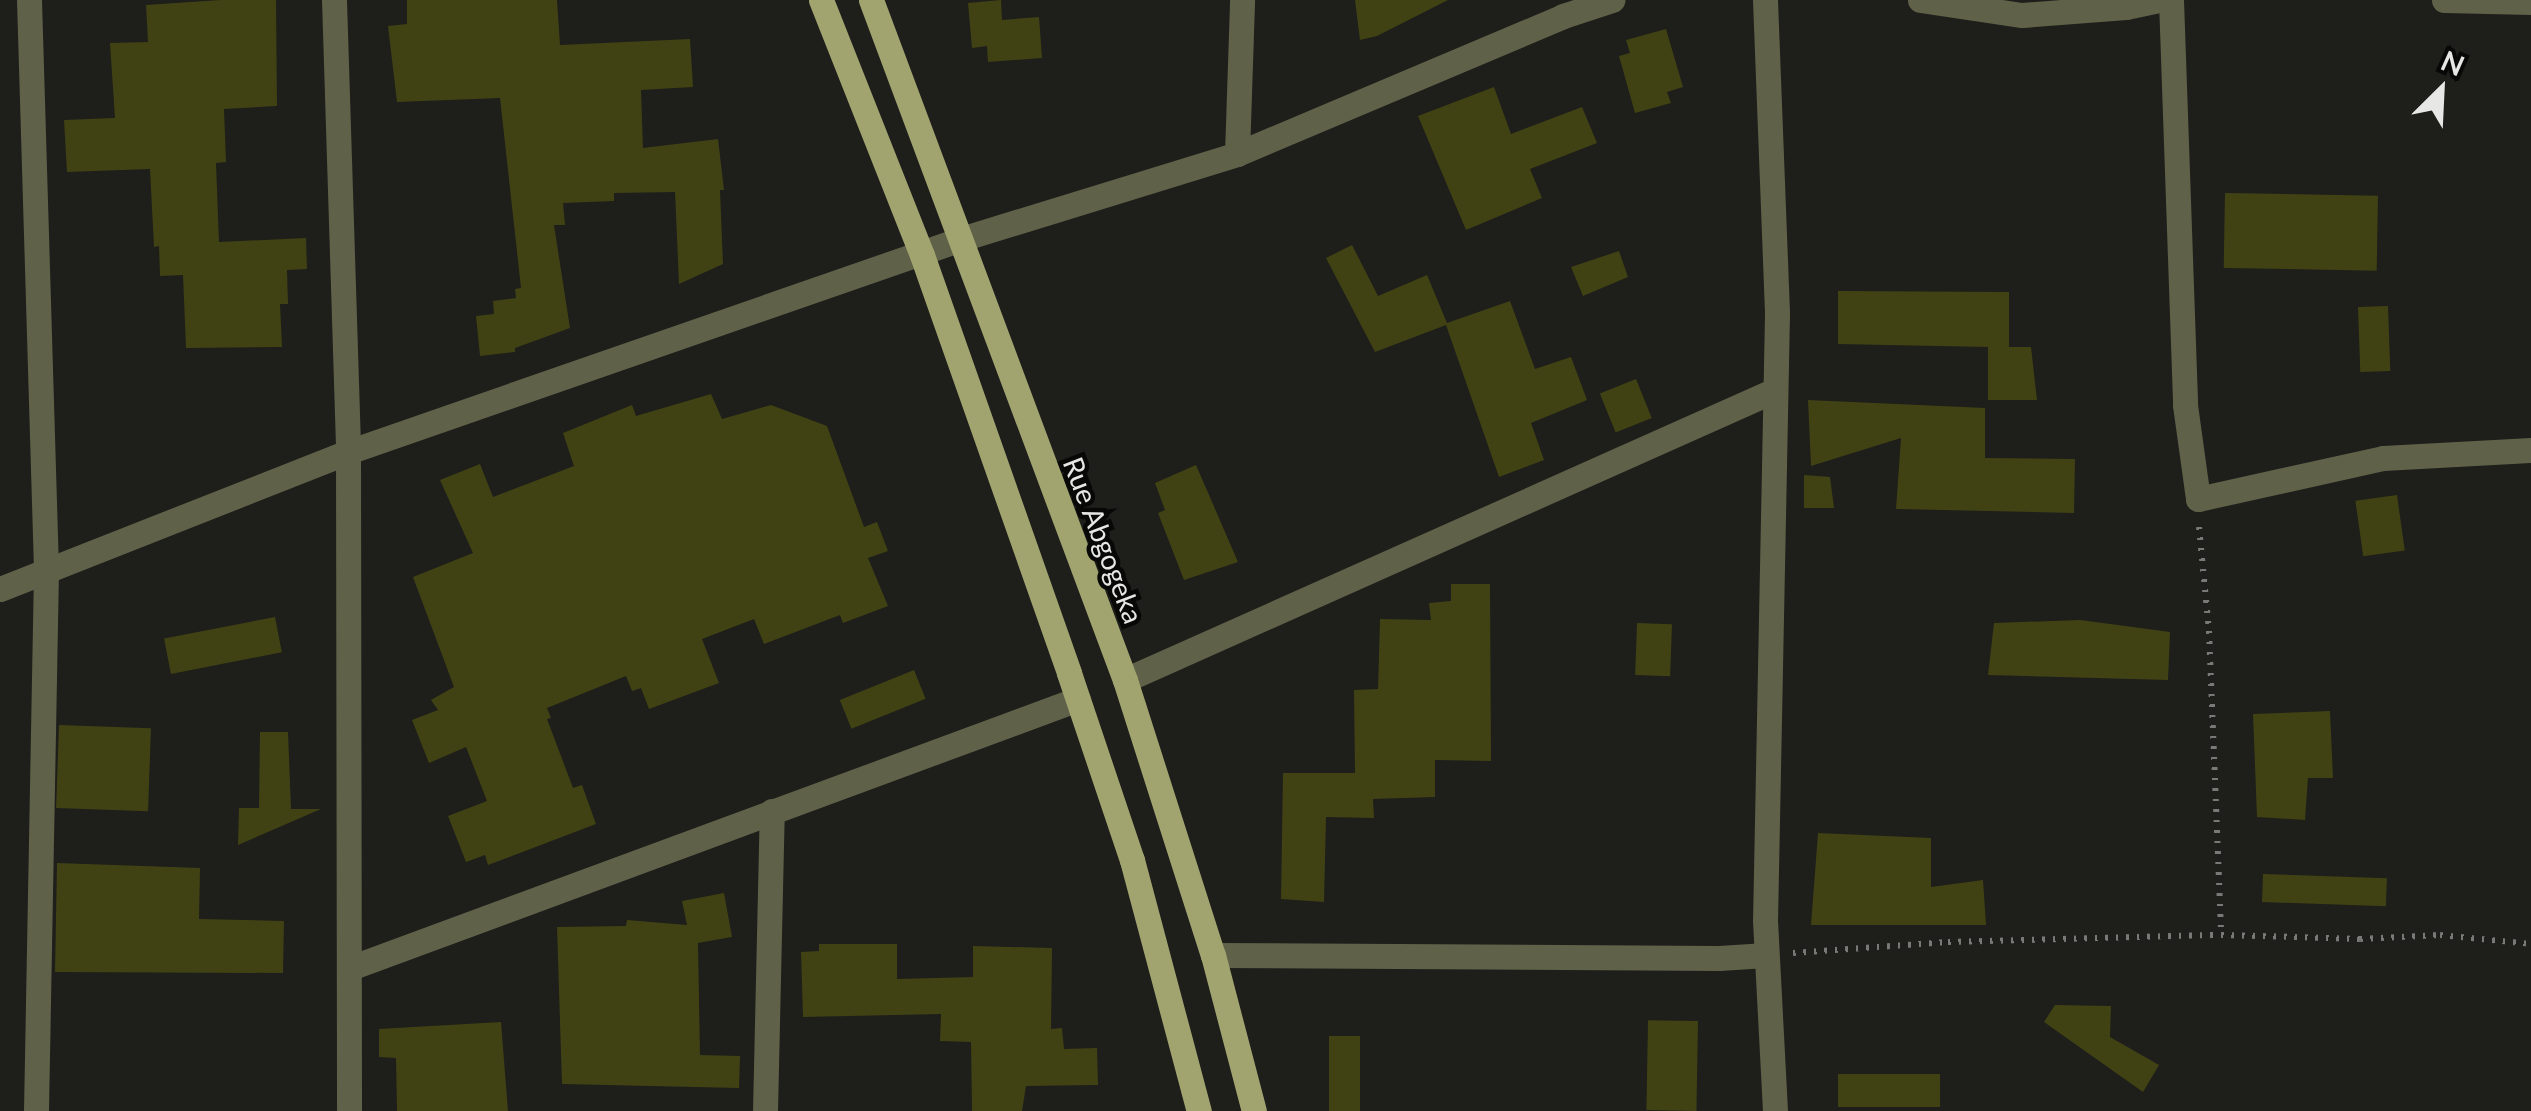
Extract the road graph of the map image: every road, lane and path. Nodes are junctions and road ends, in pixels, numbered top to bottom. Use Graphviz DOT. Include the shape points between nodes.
graph roads {
  1 [pos="29,0"];
  2 [pos="334,0"];
  3 [pos="821,0"];
  4 [pos="871,0"];
  5 [pos="1242,0"];
  6 [pos="1612,0"];
  7 [pos="1765,0"];
  8 [pos="1920,0"];
  9 [pos="2158,0"];
  10 [pos="2171,0"];
  11 [pos="2444,0"];
  12 [pos="2531,2"];
  13 [pos="1237,154"];
  14 [pos="958,240"];
  15 [pos="922,255"];
  16 [pos="1773,391"];
  17 [pos="2531,450"];
  18 [pos="348,452"];
  19 [pos="2198,499"];
  20 [pos="46,570"];
  21 [pos="0,588"];
  22 [pos="1125,680"];
  23 [pos="1078,699"];
  24 [pos="772,810"];
  25 [pos="2222,935"];
  26 [pos="2531,944"];
  27 [pos="1766,954"];
  28 [pos="1213,955"];
  29 [pos="350,968"];
  30 [pos="36,1111"];
  31 [pos="349,1111"];
  32 [pos="766,1111"];
  33 [pos="1199,1111"];
  34 [pos="1254,1111"];
  35 [pos="1775,1111"];
  1 -- 20 [label="street"];
  2 -- 18 [label="street"];
  3 -- 15 [label="main road"];
  4 -- 14 [label="main road, Rue Abgogeka"];
  5 -- 13 [label="street"];
  6 -- 13 [label="street"];
  7 -- 16 [label="street" via="1777,314"];
  8 -- 9 [label="street" via="2022,15"];
  10 -- 19 [label="street" via="2185,405"];
  11 -- 12 [label="street"];
  13 -- 14 [label="street"];
  14 -- 15 [label="street"];
  14 -- 22 [label="main road, Rue Abgogeka"];
  15 -- 18 [label="street"];
  15 -- 23 [label="main road"];
  16 -- 22 [label="street"];
  16 -- 27 [label="street"];
  17 -- 19 [label="street" via="2383,458"];
  18 -- 20 [label="street"];
  18 -- 29 [label="street"];
  19 -- 25 [label="path"];
  20 -- 21 [label="street"];
  20 -- 30 [label="street"];
  22 -- 28 [label="main road, Rue Abgogeka"];
  23 -- 24 [label="street"];
  23 -- 33 [label="main road" via="1132,860"];
  24 -- 29 [label="street"];
  24 -- 32 [label="street"];
  25 -- 26 [label="path" via="2440,935"];
  25 -- 27 [label="path"];
  27 -- 28 [label="street"];
  27 -- 35 [label="street"];
  28 -- 34 [label="main road, Rue Abgogeka"];
  29 -- 31 [label="street"];
}
